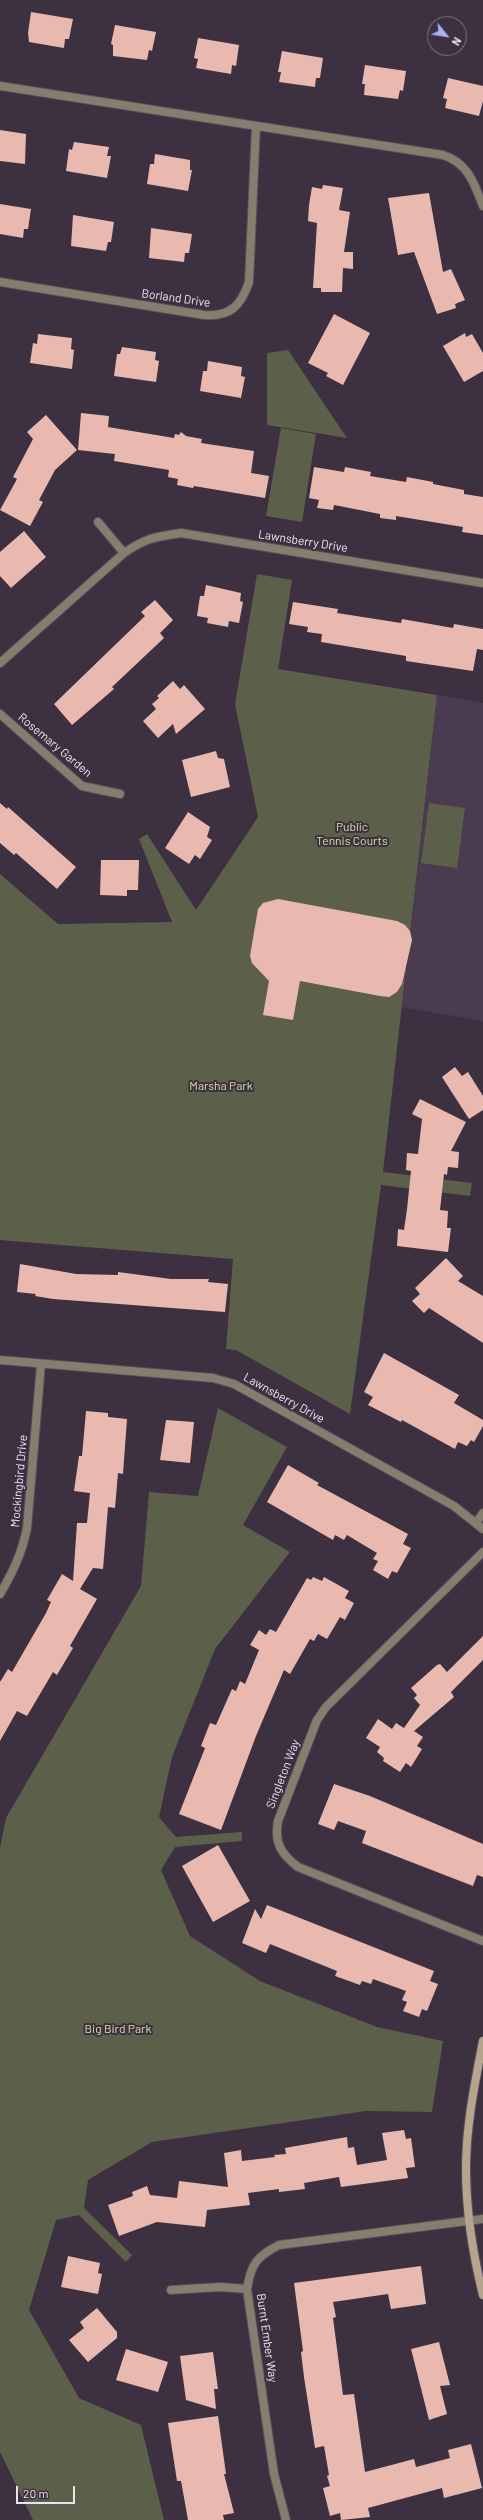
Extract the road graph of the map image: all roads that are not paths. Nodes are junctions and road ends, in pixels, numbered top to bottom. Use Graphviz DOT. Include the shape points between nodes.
graph roads {
  1 [pos="0,86"];
  2 [pos="256,126"];
  3 [pos="483,206"];
  4 [pos="0,282"];
  5 [pos="98,522"];
  6 [pos="124,553"];
  7 [pos="483,583"];
  8 [pos="0,663"];
  9 [pos="0,714"];
  10 [pos="120,794"];
  11 [pos="0,1360"];
  12 [pos="41,1364"];
  13 [pos="483,1513"];
  14 [pos="476,1523"];
  15 [pos="483,1529"];
  16 [pos="483,1552"];
  17 [pos="0,1594"];
  18 [pos="483,1941"];
  19 [pos="483,2041"];
  20 [pos="483,2219"];
  21 [pos="470,2221"];
  22 [pos="247,2289"];
  23 [pos="171,2290"];
  24 [pos="483,2295"];
  25 [pos="286,2520"];
  1 -- 2 [label="street"];
  2 -- 3 [label="street" via="451,158 467,170"];
  2 -- 4 [label="street, Borland Drive" via="249,282 244,297 237,306 219,316"];
  5 -- 6 [label="street"];
  6 -- 7 [label="street, Lawnsberry Drive" via="144,539 181,533"];
  6 -- 8 [label="street, Lawnsberry Drive"];
  9 -- 10 [label="street, Rosemary Garden" via="82,786"];
  11 -- 12 [label="street, Lawnsberry Drive"];
  12 -- 14 [label="street, Lawnsberry Drive" via="213,1378 234,1384 454,1506"];
  12 -- 17 [label="street, Mockingbird Drive" via="27,1528 23,1549 15,1569"];
  13 -- 14 [label="street"];
  14 -- 15 [label="street, Lawnsberry Drive"];
  16 -- 18 [label="street, Singleton Way" via="326,1707 317,1720 278,1821 276,1834 283,1856 298,1867"];
  19 -- 21 [label="main road" via="473,2093 466,2168"];
  20 -- 21 [label="street, Burnt Ember Way"];
  21 -- 22 [label="street, Burnt Ember Way" via="279,2245 262,2254 250,2271"];
  21 -- 24 [label="main road"];
  22 -- 23 [label="street" via="220,2287"];
  22 -- 25 [label="street, Burnt Ember Way" via="274,2474"];
}
